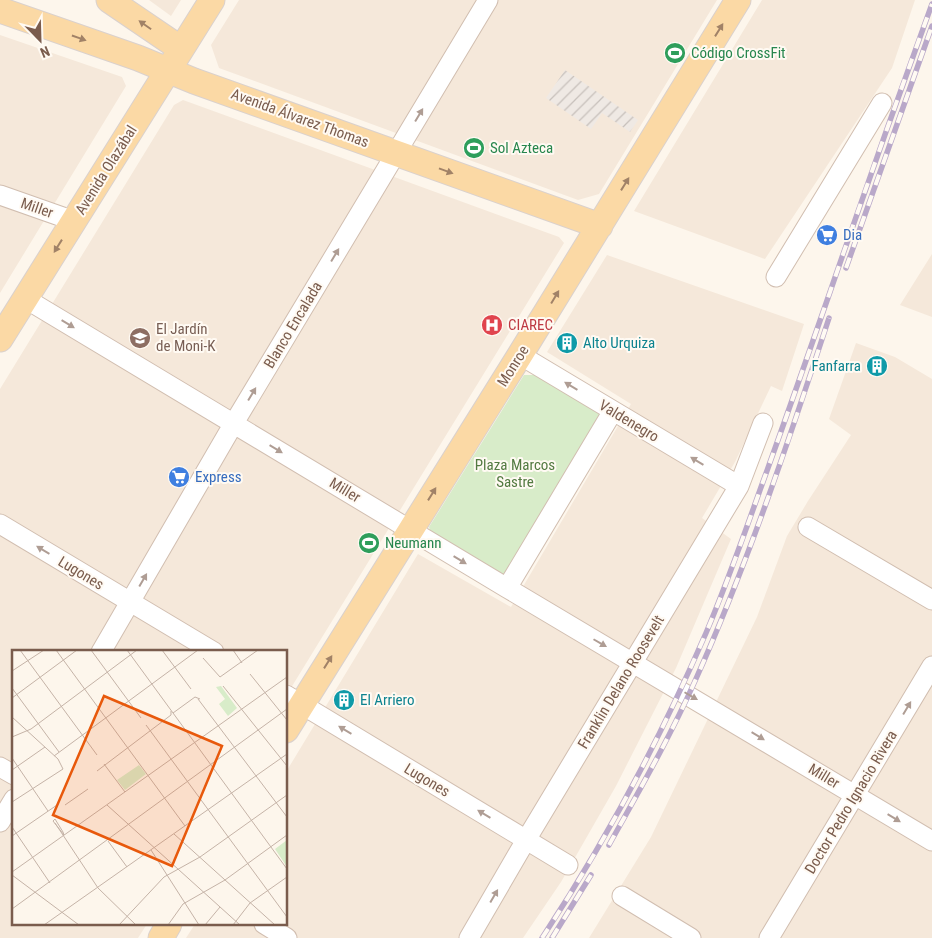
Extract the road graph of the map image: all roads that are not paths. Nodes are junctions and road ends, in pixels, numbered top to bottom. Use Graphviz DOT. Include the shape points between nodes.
graph roads {
  1 [pos="109,0"];
  2 [pos="212,0"];
  3 [pos="488,0"];
  4 [pos="738,0"];
  5 [pos="0,10"];
  6 [pos="181,49"];
  7 [pos="167,71"];
  8 [pos="882,103"];
  9 [pos="396,153"];
  10 [pos="0,195"];
  11 [pos="74,221"];
  12 [pos="600,226"];
  13 [pos="776,277"];
  14 [pos="26,298"];
  15 [pos="0,339"];
  16 [pos="520,355"];
  17 [pos="613,411"];
  18 [pos="234,423"];
  19 [pos="763,423"];
  20 [pos="739,486"];
  21 [pos="0,524"];
  22 [pos="808,527"];
  23 [pos="410,530"];
  24 [pos="507,588"];
  25 [pos="932,600"];
  26 [pos="130,602"];
  27 [pos="102,650"];
  28 [pos="211,650"];
  29 [pos="633,662"];
  30 [pos="932,666"];
  31 [pos="294,699"];
  32 [pos="288,722"];
  33 [pos="0,767"];
  34 [pos="12,774"];
  35 [pos="855,796"];
  36 [pos="12,802"];
  37 [pos="0,822"];
  38 [pos="526,840"];
  39 [pos="932,841"];
  40 [pos="568,865"];
  41 [pos="622,896"];
  42 [pos="168,926"];
  43 [pos="267,926"];
  44 [pos="161,938"];
  45 [pos="287,938"];
  46 [pos="469,938"];
  47 [pos="691,938"];
  48 [pos="770,938"];
  6 -- 1 [label="main road, one-way"];
  2 -- 6 [label="main road, Avenida Olazábal"];
  9 -- 3 [label="street, Blanco Encalada, one-way"];
  12 -- 4 [label="main road, Monroe, one-way"];
  5 -- 7 [label="main road, Avenida Álvarez Thomas, one-way"];
  6 -- 7 [label="main road, Avenida Olazábal"];
  7 -- 9 [label="main road, Avenida Álvarez Thomas"];
  7 -- 11 [label="main road, Avenida Olazábal"];
  8 -- 13 [label="street"];
  9 -- 12 [label="main road, Avenida Álvarez Thomas, one-way"];
  18 -- 9 [label="street, Blanco Encalada, one-way"];
  10 -- 11 [label="street, Miller"];
  11 -- 14 [label="main road, Avenida Olazábal, one-way"];
  16 -- 12 [label="main road, Monroe, one-way"];
  14 -- 15 [label="main road, Avenida Olazábal"];
  14 -- 18 [label="street, Miller, one-way"];
  17 -- 16 [label="street, Valdenegro, one-way"];
  23 -- 16 [label="main road, Monroe, one-way"];
  20 -- 17 [label="street, Valdenegro, one-way"];
  17 -- 24 [label="street"];
  18 -- 23 [label="street, Miller, one-way"];
  26 -- 18 [label="street, Blanco Encalada, one-way"];
  19 -- 20 [label="street, Franklin Delano Roosevelt"];
  20 -- 29 [label="street, Franklin Delano Roosevelt"];
  26 -- 21 [label="street, Lugones, one-way"];
  22 -- 25 [label="street"];
  23 -- 24 [label="street, Miller, one-way"];
  31 -- 23 [label="main road, Monroe, one-way"];
  24 -- 29 [label="street, Miller, one-way"];
  26 -- 27 [label="street, Blanco Encalada"];
  26 -- 28 [label="street, Lugones"];
  29 -- 35 [label="street, Miller, one-way"];
  29 -- 38 [label="street, Franklin Delano Roosevelt"];
  35 -- 30 [label="street, Doctor Pedro Ignacio Rivera, one-way"];
  31 -- 32 [label="main road, Monroe"];
  38 -- 31 [label="street, Lugones, one-way"];
  33 -- 34 [label="street"];
  35 -- 39 [label="street, Miller, one-way"];
  35 -- 48 [label="street, Doctor Pedro Ignacio Rivera"];
  36 -- 37 [label="street"];
  38 -- 40 [label="street, Lugones"];
  46 -- 38 [label="street, Franklin Delano Roosevelt, one-way"];
  41 -- 47 [label="street"];
  42 -- 44 [label="main road"];
  43 -- 45 [label="street"];
}
